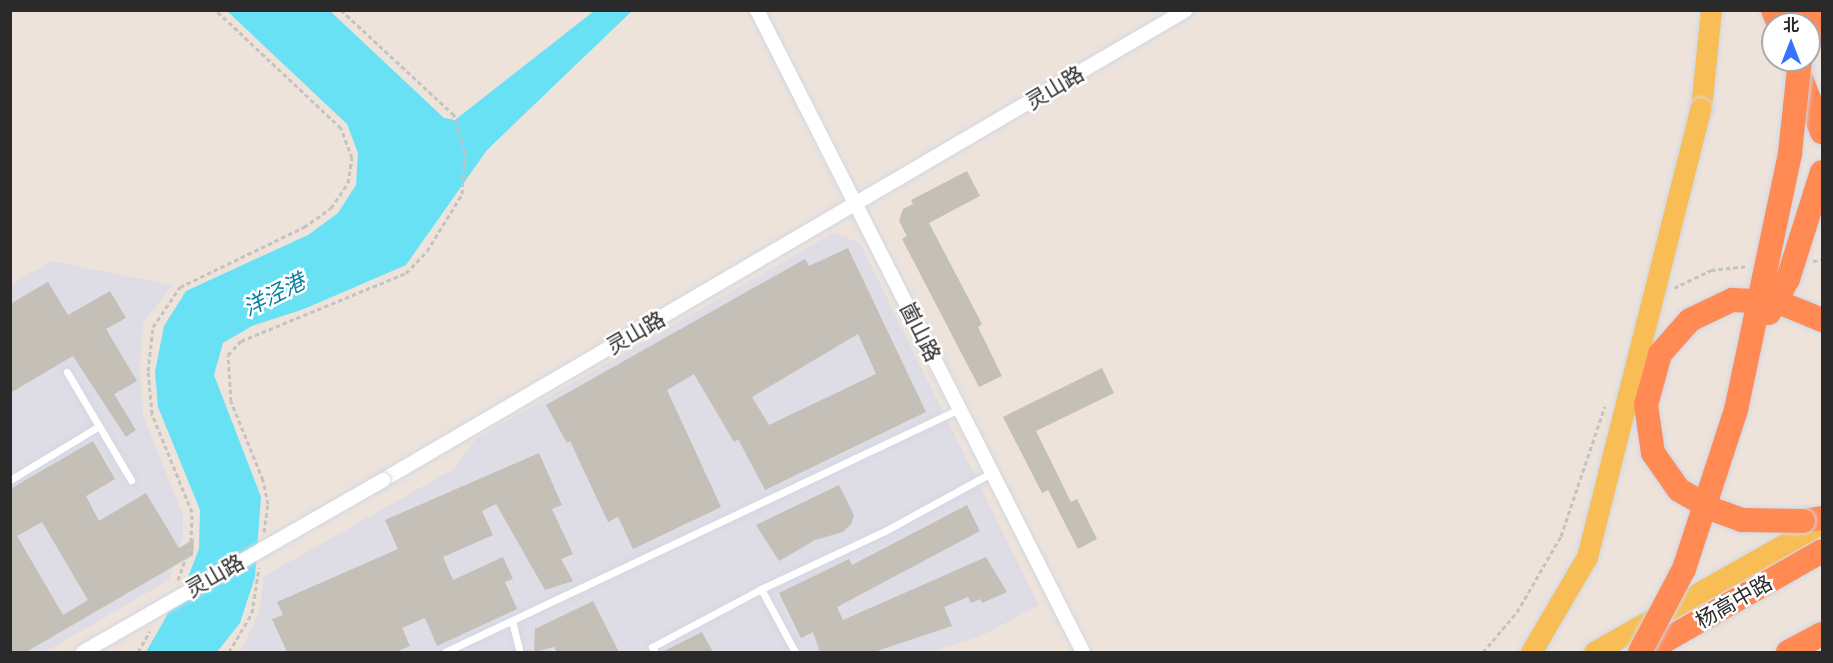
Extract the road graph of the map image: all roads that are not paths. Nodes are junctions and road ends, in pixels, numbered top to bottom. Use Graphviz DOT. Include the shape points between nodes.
graph roads {
  1 [pos="757,10"];
  2 [pos="1186,10"];
  3 [pos="1711,10"];
  4 [pos="1804,10"];
  5 [pos="1822,34"];
  6 [pos="1798,72"];
  7 [pos="1799,72"];
  8 [pos="1822,132"];
  9 [pos="1822,172"];
  10 [pos="856,206"];
  11 [pos="1822,320"];
  12 [pos="1752,344"];
  13 [pos="67,372"];
  14 [pos="959,409"];
  15 [pos="99,426"];
  16 [pos="992,473"];
  17 [pos="10,480"];
  18 [pos="131,480"];
  19 [pos="1816,521"];
  20 [pos="1822,551"];
  21 [pos="1684,569"];
  22 [pos="761,589"];
  23 [pos="512,621"];
  24 [pos="1822,634"];
  25 [pos="83,652"];
  26 [pos="445,652"];
  27 [pos="520,652"];
  28 [pos="655,652"];
  29 [pos="795,652"];
  30 [pos="1083,652"];
  31 [pos="1531,652"];
  32 [pos="1594,652"];
  33 [pos="1641,652"];
  34 [pos="1645,652"];
  35 [pos="1658,652"];
  36 [pos="1788,652"];
  1 -- 10 [label="street, 崮山路"];
  2 -- 10 [label="street, 灵山路"];
  3 -- 31 [label="main road, bridge" via="1701,108 1587,557"];
  4 -- 5 [label="highway"];
  6 -- 8 [label="highway"];
  7 -- 12 [label="highway, bridge" via="1790,153"];
  9 -- 12 [label="highway, bridge" via="1788,279"];
  10 -- 14 [label="street, 崮山路"];
  10 -- 25 [label="street, 灵山路, bridge"];
  11 -- 19 [label="highway, bridge" via="1778,302 1732,300 1690,320 1660,354 1646,405 1653,453 1679,490 1742,520"];
  12 -- 21 [label="highway, bridge" via="1736,410"];
  13 -- 15 [label="lane"];
  14 -- 16 [label="street, 崮山路"];
  14 -- 23 [label="lane"];
  15 -- 17 [label="lane"];
  15 -- 18 [label="lane"];
  16 -- 22 [label="lane" via="885,531"];
  16 -- 30 [label="street, 崮山路"];
  19 -- 32 [label="main road"];
  20 -- 34 [label="highway, 杨高中路"];
  21 -- 33 [label="highway, bridge"];
  21 -- 35 [label="highway, bridge" via="1673,622"];
  22 -- 28 [label="lane" via="652,647"];
  22 -- 29 [label="lane"];
  23 -- 26 [label="lane"];
  23 -- 27 [label="lane"];
  24 -- 36 [label="highway"];
}
